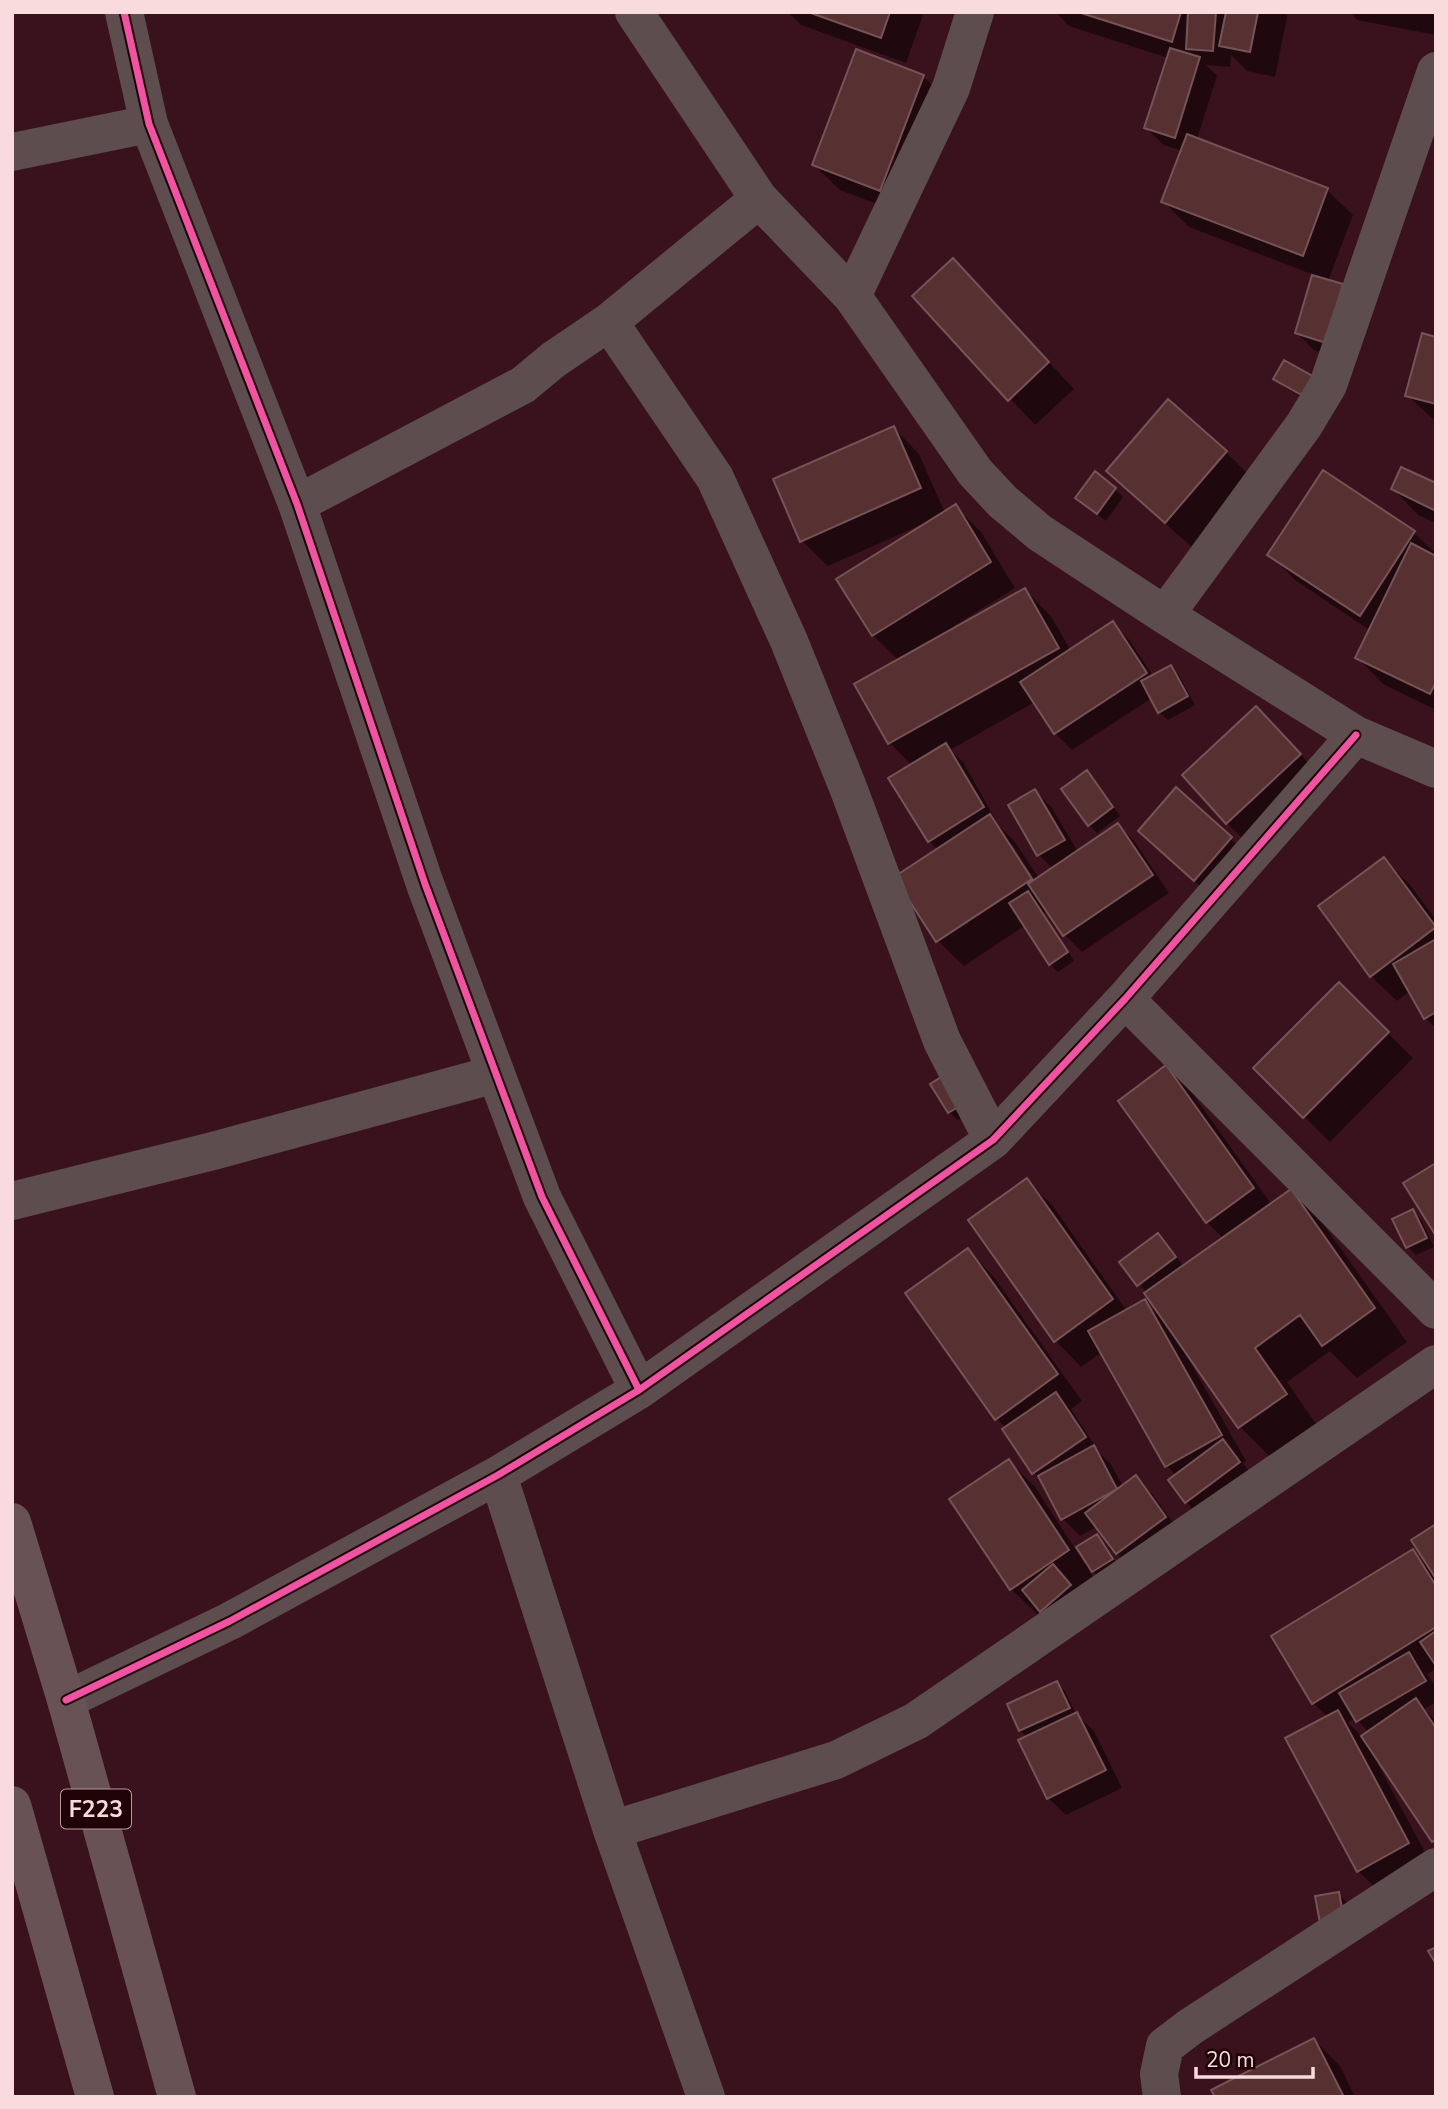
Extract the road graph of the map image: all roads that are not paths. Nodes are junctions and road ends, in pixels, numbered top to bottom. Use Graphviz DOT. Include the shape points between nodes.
graph roads {
  1 [pos="124,12"];
  2 [pos="634,12"];
  3 [pos="975,12"];
  4 [pos="1436,71"];
  5 [pos="149,124"];
  6 [pos="12,152"];
  7 [pos="759,199"];
  8 [pos="852,296"];
  9 [pos="609,322"];
  10 [pos="297,504"];
  11 [pos="1165,615"];
  12 [pos="1356,735"];
  13 [pos="1436,769"];
  14 [pos="1125,999"];
  15 [pos="496,1074"];
  16 [pos="993,1140"];
  17 [pos="12,1200"];
  18 [pos="1436,1310"];
  19 [pos="1436,1364"];
  20 [pos="639,1390"];
  21 [pos="498,1475"];
  22 [pos="12,1522"];
  23 [pos="66,1700"];
  24 [pos="12,1805"];
  25 [pos="612,1830"];
  26 [pos="1436,1867"];
  27 [pos="94,2097"];
  28 [pos="177,2097"];
  29 [pos="706,2097"];
  30 [pos="1162,2097"];
  1 -- 5 [label="street"];
  2 -- 7 [label="street"];
  3 -- 8 [label="street" via="951,88"];
  4 -- 11 [label="street" via="1328,386"];
  5 -- 6 [label="street"];
  5 -- 10 [label="street"];
  7 -- 8 [label="street"];
  7 -- 9 [label="street"];
  8 -- 11 [label="street" via="975,472 1003,502 1040,533"];
  9 -- 10 [label="street" via="523,385"];
  9 -- 16 [label="street" via="715,478 789,641 942,1041"];
  10 -- 15 [label="street" via="425,884"];
  11 -- 12 [label="street"];
  12 -- 13 [label="street"];
  12 -- 14 [label="street"];
  14 -- 16 [label="street"];
  14 -- 18 [label="street"];
  15 -- 17 [label="street"];
  15 -- 20 [label="street" via="542,1197"];
  16 -- 20 [label="street"];
  19 -- 25 [label="street" via="916,1721 836,1760"];
  20 -- 21 [label="street"];
  21 -- 23 [label="street" via="230,1621"];
  21 -- 25 [label="street"];
  22 -- 23 [label="main road, F223"];
  23 -- 28 [label="main road, F223"];
  24 -- 27 [label="main road"];
  25 -- 29 [label="street"];
  26 -- 30 [label="street" via="1166,2046 1159,2074"];
}
